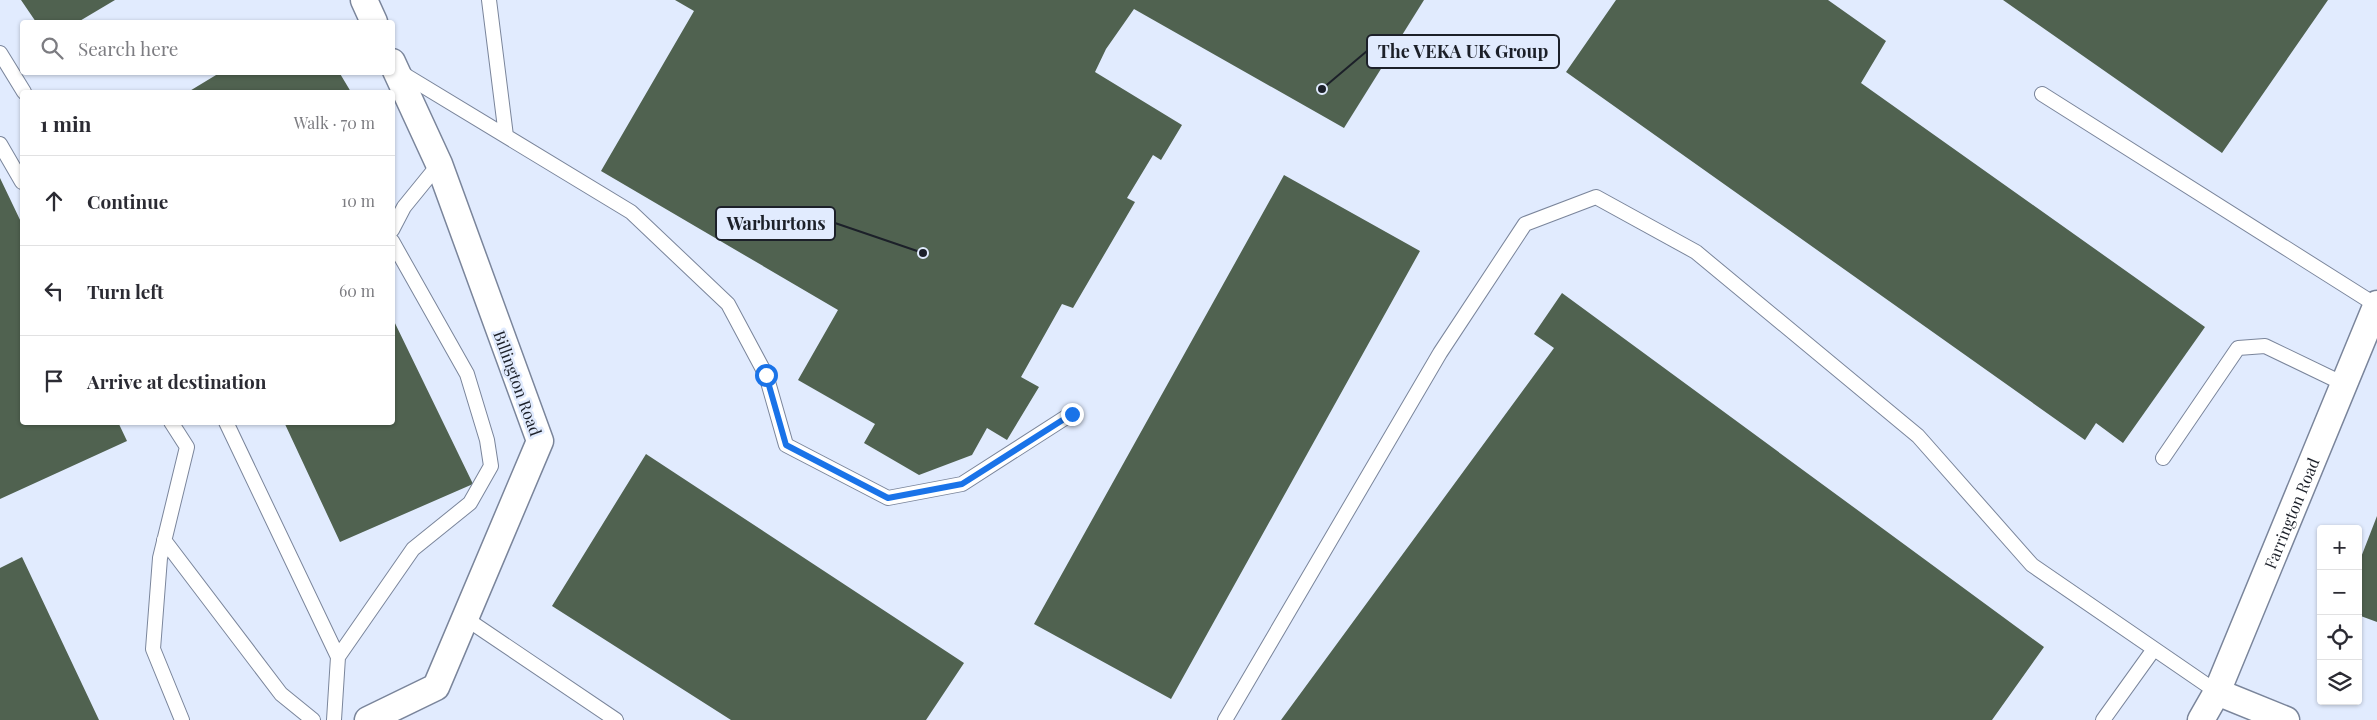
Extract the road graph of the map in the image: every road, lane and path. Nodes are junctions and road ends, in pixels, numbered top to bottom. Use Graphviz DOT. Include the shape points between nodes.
graph roads {
  1 [pos="364,0"];
  2 [pos="488,0"];
  3 [pos="373,20"];
  4 [pos="0,53"];
  5 [pos="395,67"];
  6 [pos="395,68"];
  7 [pos="23,90"];
  8 [pos="2042,94"];
  9 [pos="506,136"];
  10 [pos="0,144"];
  11 [pos="439,164"];
  12 [pos="20,179"];
  13 [pos="395,224"];
  14 [pos="395,246"];
  15 [pos="2377,305"];
  16 [pos="2344,384"];
  17 [pos="1072,414"];
  18 [pos="173,425"];
  19 [pos="227,425"];
  20 [pos="2163,458"];
  21 [pos="164,540"];
  22 [pos="465,618"];
  23 [pos="2154,649"];
  24 [pos="338,658"];
  25 [pos="2217,692"];
  26 [pos="182,720"];
  27 [pos="313,720"];
  28 [pos="334,720"];
  29 [pos="369,720"];
  30 [pos="616,720"];
  31 [pos="1225,720"];
  32 [pos="2103,720"];
  33 [pos="2201,720"];
  34 [pos="2286,720"];
  1 -- 3 [label="street"];
  2 -- 9 [label="lane"];
  4 -- 7 [label="lane"];
  5 -- 9 [label="lane"];
  6 -- 11 [label="street, Billington Road"];
  8 -- 15 [label="lane"];
  9 -- 17 [label="lane" via="631,212 728,304 766,375 786,445 888,498 962,484"];
  10 -- 12 [label="lane"];
  11 -- 13 [label="lane" via="404,207"];
  11 -- 22 [label="street, Billington Road" via="540,441"];
  14 -- 24 [label="lane" via="467,374 487,440 491,466 470,504 413,549"];
  15 -- 16 [label="street, Farrington Road"];
  16 -- 20 [label="lane" via="2265,346 2238,348"];
  16 -- 25 [label="street, Farrington Road"];
  18 -- 21 [label="lane" via="187,447"];
  19 -- 24 [label="lane"];
  21 -- 26 [label="lane" via="153,649"];
  21 -- 27 [label="lane" via="281,694"];
  22 -- 29 [label="street, Billington Road" via="436,687"];
  22 -- 30 [label="lane"];
  23 -- 25 [label="lane"];
  23 -- 31 [label="lane" via="2032,565 1918,436 1696,252 1596,197 1525,224 1440,353"];
  23 -- 32 [label="lane"];
  24 -- 28 [label="lane"];
  25 -- 33 [label="street, Farrington Road"];
  25 -- 34 [label="street"];
}
